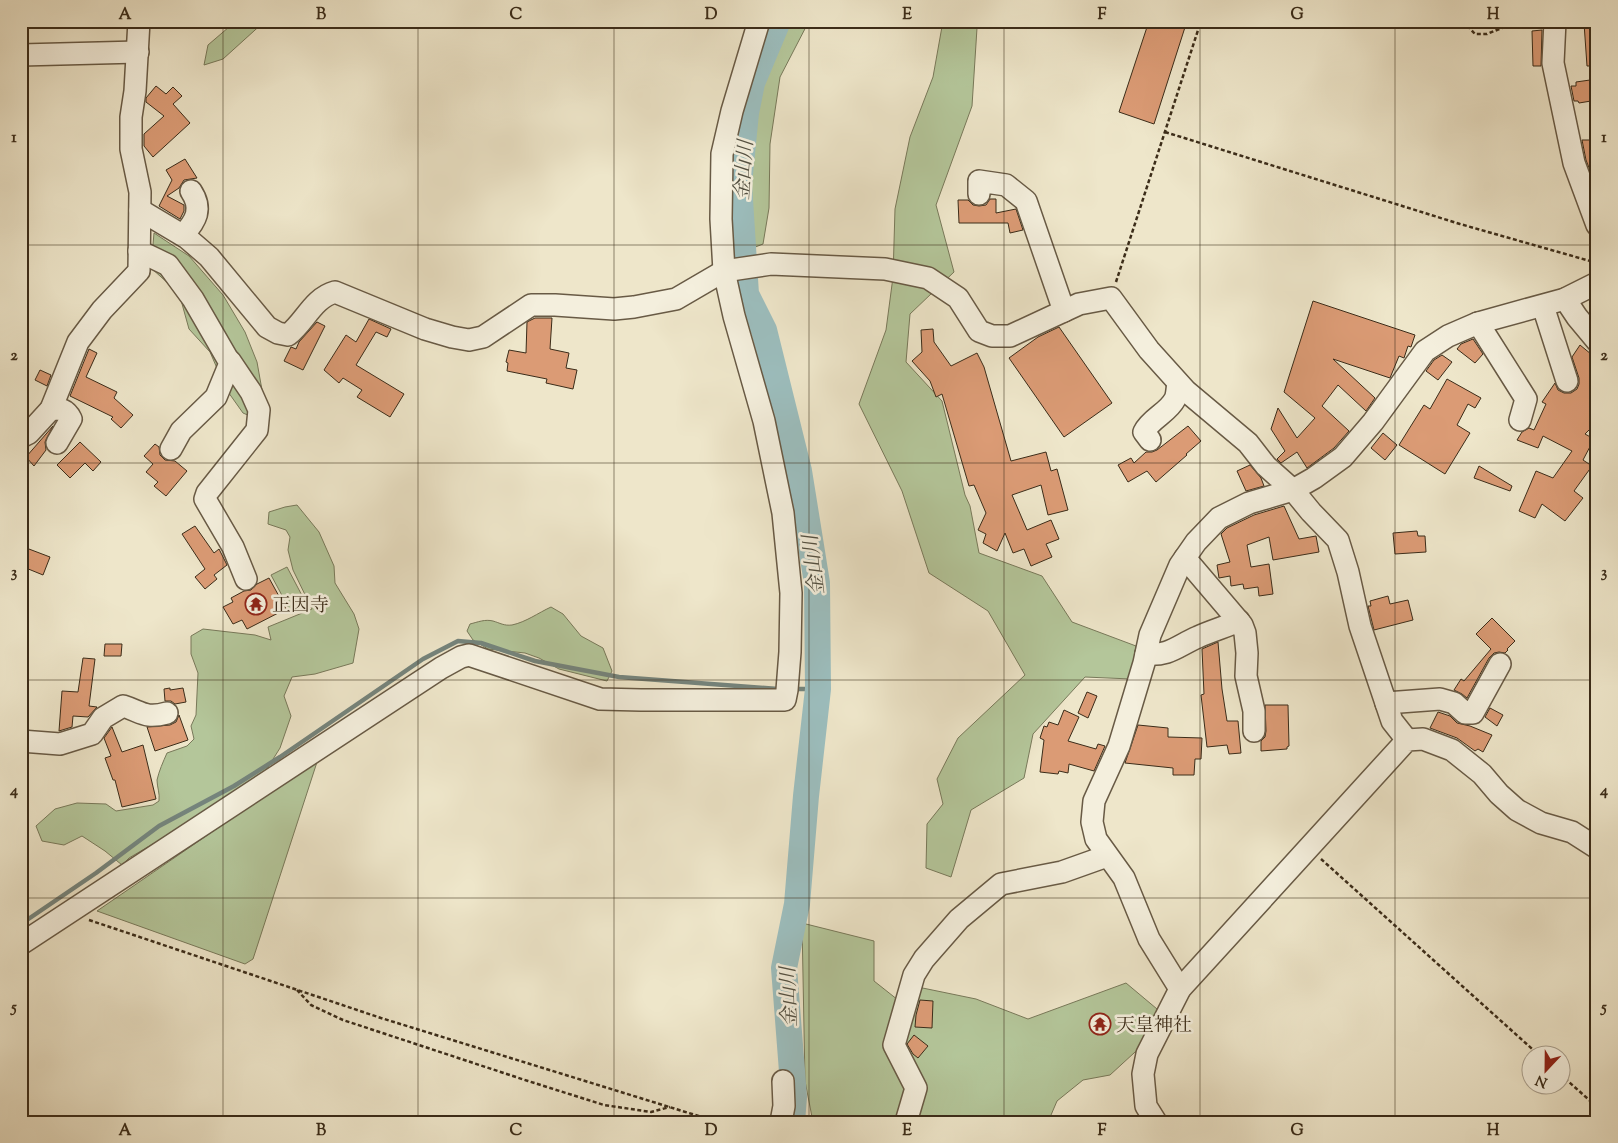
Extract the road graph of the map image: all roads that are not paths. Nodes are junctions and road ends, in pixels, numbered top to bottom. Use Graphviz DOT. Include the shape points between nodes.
graph roads {
  1 [pos="139,21"];
  2 [pos="759,21"];
  3 [pos="1555,21"];
  4 [pos="138,52"];
  5 [pos="21,55"];
  6 [pos="191,191"];
  7 [pos="979,194"];
  8 [pos="140,210"];
  9 [pos="1597,225"];
  10 [pos="183,235"];
  11 [pos="140,251"];
  12 [pos="727,270"];
  13 [pos="1597,283"];
  14 [pos="1566,299"];
  15 [pos="1543,306"];
  16 [pos="1064,311"];
  17 [pos="1478,323"];
  18 [pos="1597,341"];
  19 [pos="230,361"];
  20 [pos="1567,381"];
  21 [pos="1178,383"];
  22 [pos="51,409"];
  23 [pos="1520,420"];
  24 [pos="21,437"];
  25 [pos="1150,440"];
  26 [pos="57,443"];
  27 [pos="171,449"];
  28 [pos="1293,490"];
  29 [pos="1185,558"];
  30 [pos="246,579"];
  31 [pos="1239,621"];
  32 [pos="1146,654"];
  33 [pos="1500,664"];
  34 [pos="1386,703"];
  35 [pos="167,713"];
  36 [pos="1254,731"];
  37 [pos="1407,740"];
  38 [pos="21,741"];
  39 [pos="1107,856"];
  40 [pos="1595,856"];
  41 [pos="21,944"];
  42 [pos="1180,989"];
  43 [pos="783,1081"];
  44 [pos="781,1122"];
  45 [pos="906,1122"];
  46 [pos="1156,1122"];
  1 -- 4 [label="street"];
  2 -- 12 [label="street" via="722,154 722,219"];
  3 -- 9 [label="street" via="1553,63 1574,163"];
  4 -- 5 [label="street"];
  4 -- 8 [label="street" via="131,149 140,192"];
  6 -- 10 [label="street" via="198,210"];
  7 -- 16 [label="street" via="979,181 1006,185 1026,201"];
  8 -- 10 [label="street"];
  8 -- 11 [label="street"];
  10 -- 12 [label="street" via="209,257 267,327 288,335 319,299 335,292 425,329 470,340 483,337 531,305 614,309 676,299"];
  11 -- 19 [label="street" via="168,266 193,299"];
  11 -- 22 [label="street" via="139,271 102,310 78,342"];
  12 -- 16 [label="street" via="771,264 886,268 928,278 958,298 979,331 992,336 1010,336"];
  12 -- 41 [label="street" via="734,316 764,421 783,513 791,593 785,700 600,699 469,655 461,657"];
  13 -- 14 [label="street"];
  14 -- 15 [label="street"];
  14 -- 18 [label="street"];
  15 -- 17 [label="street"];
  15 -- 20 [label="street"];
  16 -- 21 [label="street" via="1110,298 1148,350"];
  17 -- 23 [label="street" via="1526,399"];
  17 -- 28 [label="street" via="1448,336 1426,351 1343,457"];
  19 -- 27 [label="street" via="216,397 181,431"];
  19 -- 30 [label="street" via="259,410 257,430 206,493 205,499 233,547"];
  21 -- 25 [label="street" via="1175,400 1148,424 1144,432"];
  21 -- 28 [label="street" via="1248,443 1266,466"];
  22 -- 24 [label="street" via="29,433"];
  22 -- 26 [label="street" via="68,412 71,419"];
  28 -- 29 [label="street" via="1249,503 1219,518"];
  28 -- 34 [label="street" via="1338,540 1360,626"];
  29 -- 31 [label="street"];
  29 -- 32 [label="street" via="1150,635"];
  31 -- 32 [label="street" via="1176,649 1159,655"];
  31 -- 36 [label="street" via="1245,633 1246,676 1254,711"];
  32 -- 39 [label="street" via="1119,746 1094,801 1092,822 1096,839"];
  33 -- 34 [label="street" via="1473,713 1465,713 1454,703 1440,700"];
  34 -- 37 [label="street" via="1392,720"];
  35 -- 38 [label="street" via="142,715 122,706 103,718 92,734 60,744"];
  37 -- 40 [label="street" via="1423,739 1452,750 1482,774 1517,810 1541,823 1572,832"];
  37 -- 42 [label="street"];
  39 -- 42 [label="street" via="1124,878 1149,939"];
  39 -- 45 [label="street" via="1062,872 1001,884 959,919 924,959 914,975 894,1046 916,1088"];
  42 -- 46 [label="street" via="1146,1054 1142,1074 1146,1106"];
  43 -- 44 [label="street"];
}
